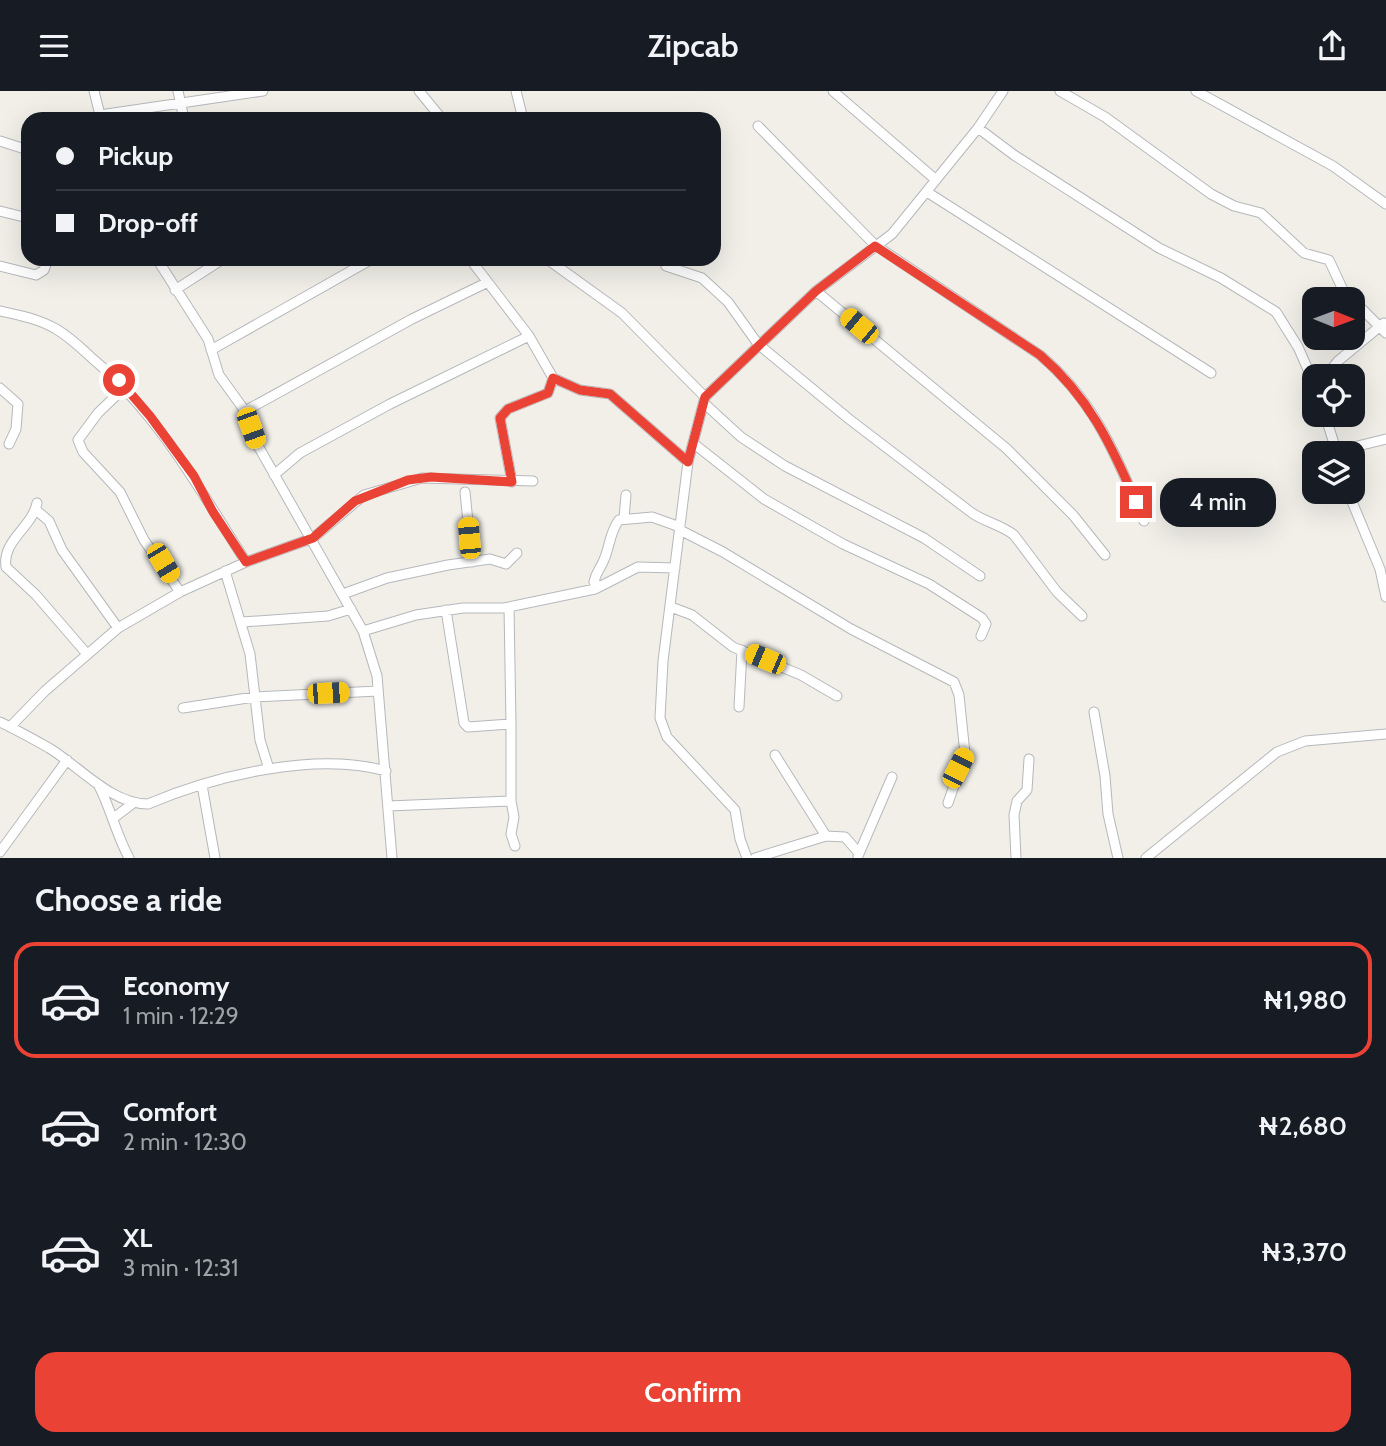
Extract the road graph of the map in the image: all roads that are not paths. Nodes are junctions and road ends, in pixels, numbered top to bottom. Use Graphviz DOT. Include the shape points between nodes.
graph roads {
  1 [pos="94,91"];
  2 [pos="178,91"];
  3 [pos="263,91"];
  4 [pos="419,91"];
  5 [pos="516,91"];
  6 [pos="833,91"];
  7 [pos="1003,91"];
  8 [pos="1060,91"];
  9 [pos="1196,91"];
  10 [pos="180,102"];
  11 [pos="100,112"];
  12 [pos="127,112"];
  13 [pos="182,112"];
  14 [pos="436,112"];
  15 [pos="521,112"];
  16 [pos="758,126"];
  17 [pos="978,128"];
  18 [pos="0,141"];
  19 [pos="21,147"];
  20 [pos="936,180"];
  21 [pos="927,192"];
  22 [pos="1386,204"];
  23 [pos="0,211"];
  24 [pos="21,216"];
  25 [pos="875,246"];
  26 [pos="0,266"];
  27 [pos="44,266"];
  28 [pos="161,266"];
  29 [pos="210,266"];
  30 [pos="360,266"];
  31 [pos="475,266"];
  32 [pos="557,266"];
  33 [pos="666,266"];
  34 [pos="486,283"];
  35 [pos="175,290"];
  36 [pos="816,291"];
  37 [pos="0,311"];
  38 [pos="1384,326"];
  39 [pos="529,336"];
  40 [pos="758,344"];
  41 [pos="211,351"];
  42 [pos="1306,364"];
  43 [pos="1340,364"];
  44 [pos="1211,373"];
  45 [pos="553,378"];
  46 [pos="125,387"];
  47 [pos="0,389"];
  48 [pos="705,401"];
  49 [pos="245,411"];
  50 [pos="1386,439"];
  51 [pos="693,443"];
  52 [pos="9,444"];
  53 [pos="1365,445"];
  54 [pos="688,462"];
  55 [pos="274,475"];
  56 [pos="533,481"];
  57 [pos="512,482"];
  58 [pos="465,492"];
  59 [pos="626,495"];
  60 [pos="1353,504"];
  61 [pos="624,518"];
  62 [pos="1144,521"];
  63 [pos="680,528"];
  64 [pos="313,538"];
  65 [pos="517,553"];
  66 [pos="1105,555"];
  67 [pos="246,562"];
  68 [pos="471,562"];
  69 [pos="675,568"];
  70 [pos="225,572"];
  71 [pos="980,576"];
  72 [pos="599,587"];
  73 [pos="180,592"];
  74 [pos="343,594"];
  75 [pos="1386,597"];
  76 [pos="509,607"];
  77 [pos="671,607"];
  78 [pos="352,609"];
  79 [pos="446,610"];
  80 [pos="1082,616"];
  81 [pos="242,622"];
  82 [pos="118,628"];
  83 [pos="363,631"];
  84 [pos="981,636"];
  85 [pos="742,650"];
  86 [pos="88,654"];
  87 [pos="378,691"];
  88 [pos="837,696"];
  89 [pos="254,697"];
  90 [pos="739,707"];
  91 [pos="183,708"];
  92 [pos="1094,712"];
  93 [pos="0,722"];
  94 [pos="511,724"];
  95 [pos="10,727"];
  96 [pos="1386,734"];
  97 [pos="775,755"];
  98 [pos="1029,759"];
  99 [pos="67,760"];
  100 [pos="269,769"];
  101 [pos="386,771"];
  102 [pos="892,777"];
  103 [pos="98,784"];
  104 [pos="202,785"];
  105 [pos="511,801"];
  106 [pos="948,803"];
  107 [pos="132,804"];
  108 [pos="388,806"];
  109 [pos="115,817"];
  110 [pos="826,836"];
  111 [pos="515,846"];
  112 [pos="0,852"];
  113 [pos="858,855"];
  114 [pos="129,858"];
  115 [pos="215,858"];
  116 [pos="392,858"];
  117 [pos="747,858"];
  118 [pos="755,858"];
  119 [pos="1016,858"];
  120 [pos="1118,858"];
  121 [pos="1146,858"];
  1 -- 11 [label="street"];
  2 -- 10 [label="street"];
  3 -- 10 [label="street"];
  4 -- 14 [label="street"];
  5 -- 15 [label="street"];
  6 -- 20 [label="street"];
  7 -- 17 [label="street"];
  8 -- 38 [label="street" via="1105,117 1211,194 1261,213 1304,253 1329,260 1343,290"];
  9 -- 22 [label="street" via="1334,166"];
  10 -- 12 [label="street"];
  10 -- 13 [label="street"];
  16 -- 25 [label="street"];
  17 -- 20 [label="street"];
  17 -- 42 [label="street" via="1159,248 1222,278 1276,312"];
  18 -- 19 [label="street"];
  20 -- 21 [label="street"];
  21 -- 25 [label="street" via="892,234"];
  21 -- 44 [label="street"];
  23 -- 24 [label="street"];
  25 -- 36 [label="street"];
  25 -- 62 [label="street" via="1065,376 1088,404"];
  26 -- 27 [label="street" via="26,275 39,275"];
  28 -- 35 [label="street"];
  29 -- 35 [label="street"];
  30 -- 41 [label="street"];
  31 -- 34 [label="street"];
  32 -- 48 [label="street" via="622,313"];
  33 -- 40 [label="street" via="702,278 728,302"];
  34 -- 39 [label="street"];
  34 -- 49 [label="street"];
  35 -- 41 [label="street" via="208,339"];
  36 -- 40 [label="street"];
  36 -- 66 [label="street" via="1007,449 1073,515"];
  37 -- 46 [label="street" via="58,330"];
  38 -- 43 [label="street"];
  39 -- 45 [label="street"];
  39 -- 55 [label="street" via="300,453"];
  40 -- 48 [label="street"];
  40 -- 80 [label="street" via="972,513 1014,535 1057,592"];
  41 -- 49 [label="street" via="219,375"];
  45 -- 54 [label="street" via="580,390 610,394"];
  45 -- 57 [label="street" via="548,393 508,409 500,418"];
  46 -- 67 [label="street" via="194,476"];
  46 -- 73 [label="street" via="78,440 83,452 120,492 144,540"];
  47 -- 52 [label="street" via="18,404 16,429"];
  48 -- 51 [label="street"];
  48 -- 71 [label="street" via="741,437 785,466 924,538"];
  49 -- 55 [label="street"];
  50 -- 53 [label="street"];
  51 -- 54 [label="street"];
  51 -- 84 [label="street" via="764,499 843,544 929,584 982,618 986,624"];
  54 -- 63 [label="street"];
  55 -- 64 [label="street"];
  56 -- 57 [label="street"];
  57 -- 64 [label="street" via="408,480 355,501"];
  58 -- 68 [label="street"];
  59 -- 61 [label="street"];
  60 -- 75 [label="street" via="1380,569"];
  61 -- 63 [label="street" via="652,517"];
  61 -- 72 [label="street" via="615,524 596,571 594,582"];
  63 -- 69 [label="street"];
  63 -- 106 [label="street" via="851,629 954,682 965,754"];
  64 -- 67 [label="street"];
  64 -- 74 [label="street"];
  65 -- 68 [label="street" via="506,564 490,559"];
  67 -- 70 [label="street"];
  68 -- 74 [label="street" via="387,578"];
  69 -- 72 [label="street" via="638,567"];
  69 -- 77 [label="street"];
  70 -- 73 [label="street"];
  70 -- 81 [label="street"];
  72 -- 76 [label="street"];
  73 -- 82 [label="street"];
  74 -- 78 [label="street"];
  76 -- 79 [label="street"];
  76 -- 94 [label="street"];
  77 -- 85 [label="street" via="692,615"];
  77 -- 117 [label="street" via="660,718 667,737 735,810"];
  78 -- 81 [label="street" via="317,618"];
  78 -- 83 [label="street"];
  79 -- 83 [label="street"];
  79 -- 94 [label="street" via="464,723 468,727"];
  81 -- 89 [label="street"];
  82 -- 86 [label="street"];
  82 -- 86 [label="street" via="36,507 10,542 6,567"];
  83 -- 87 [label="street"];
  85 -- 88 [label="street"];
  85 -- 90 [label="street"];
  86 -- 95 [label="street"];
  87 -- 89 [label="street"];
  87 -- 101 [label="street"];
  89 -- 91 [label="street"];
  89 -- 100 [label="street"];
  92 -- 120 [label="street"];
  93 -- 95 [label="street"];
  94 -- 105 [label="street"];
  95 -- 99 [label="street"];
  96 -- 121 [label="street" via="1305,741 1277,752"];
  97 -- 110 [label="street"];
  98 -- 119 [label="street" via="1027,790 1017,801 1014,814"];
  99 -- 103 [label="street"];
  99 -- 112 [label="street"];
  100 -- 101 [label="street" via="355,766"];
  100 -- 104 [label="street"];
  101 -- 108 [label="street"];
  102 -- 113 [label="street"];
  103 -- 107 [label="street"];
  103 -- 109 [label="street"];
  104 -- 107 [label="street" via="148,804"];
  104 -- 115 [label="street"];
  105 -- 108 [label="street"];
  105 -- 111 [label="street"];
  107 -- 109 [label="street"];
  108 -- 116 [label="street"];
  109 -- 114 [label="street" via="117,836"];
  110 -- 113 [label="street" via="845,837"];
  110 -- 118 [label="street"];
}
